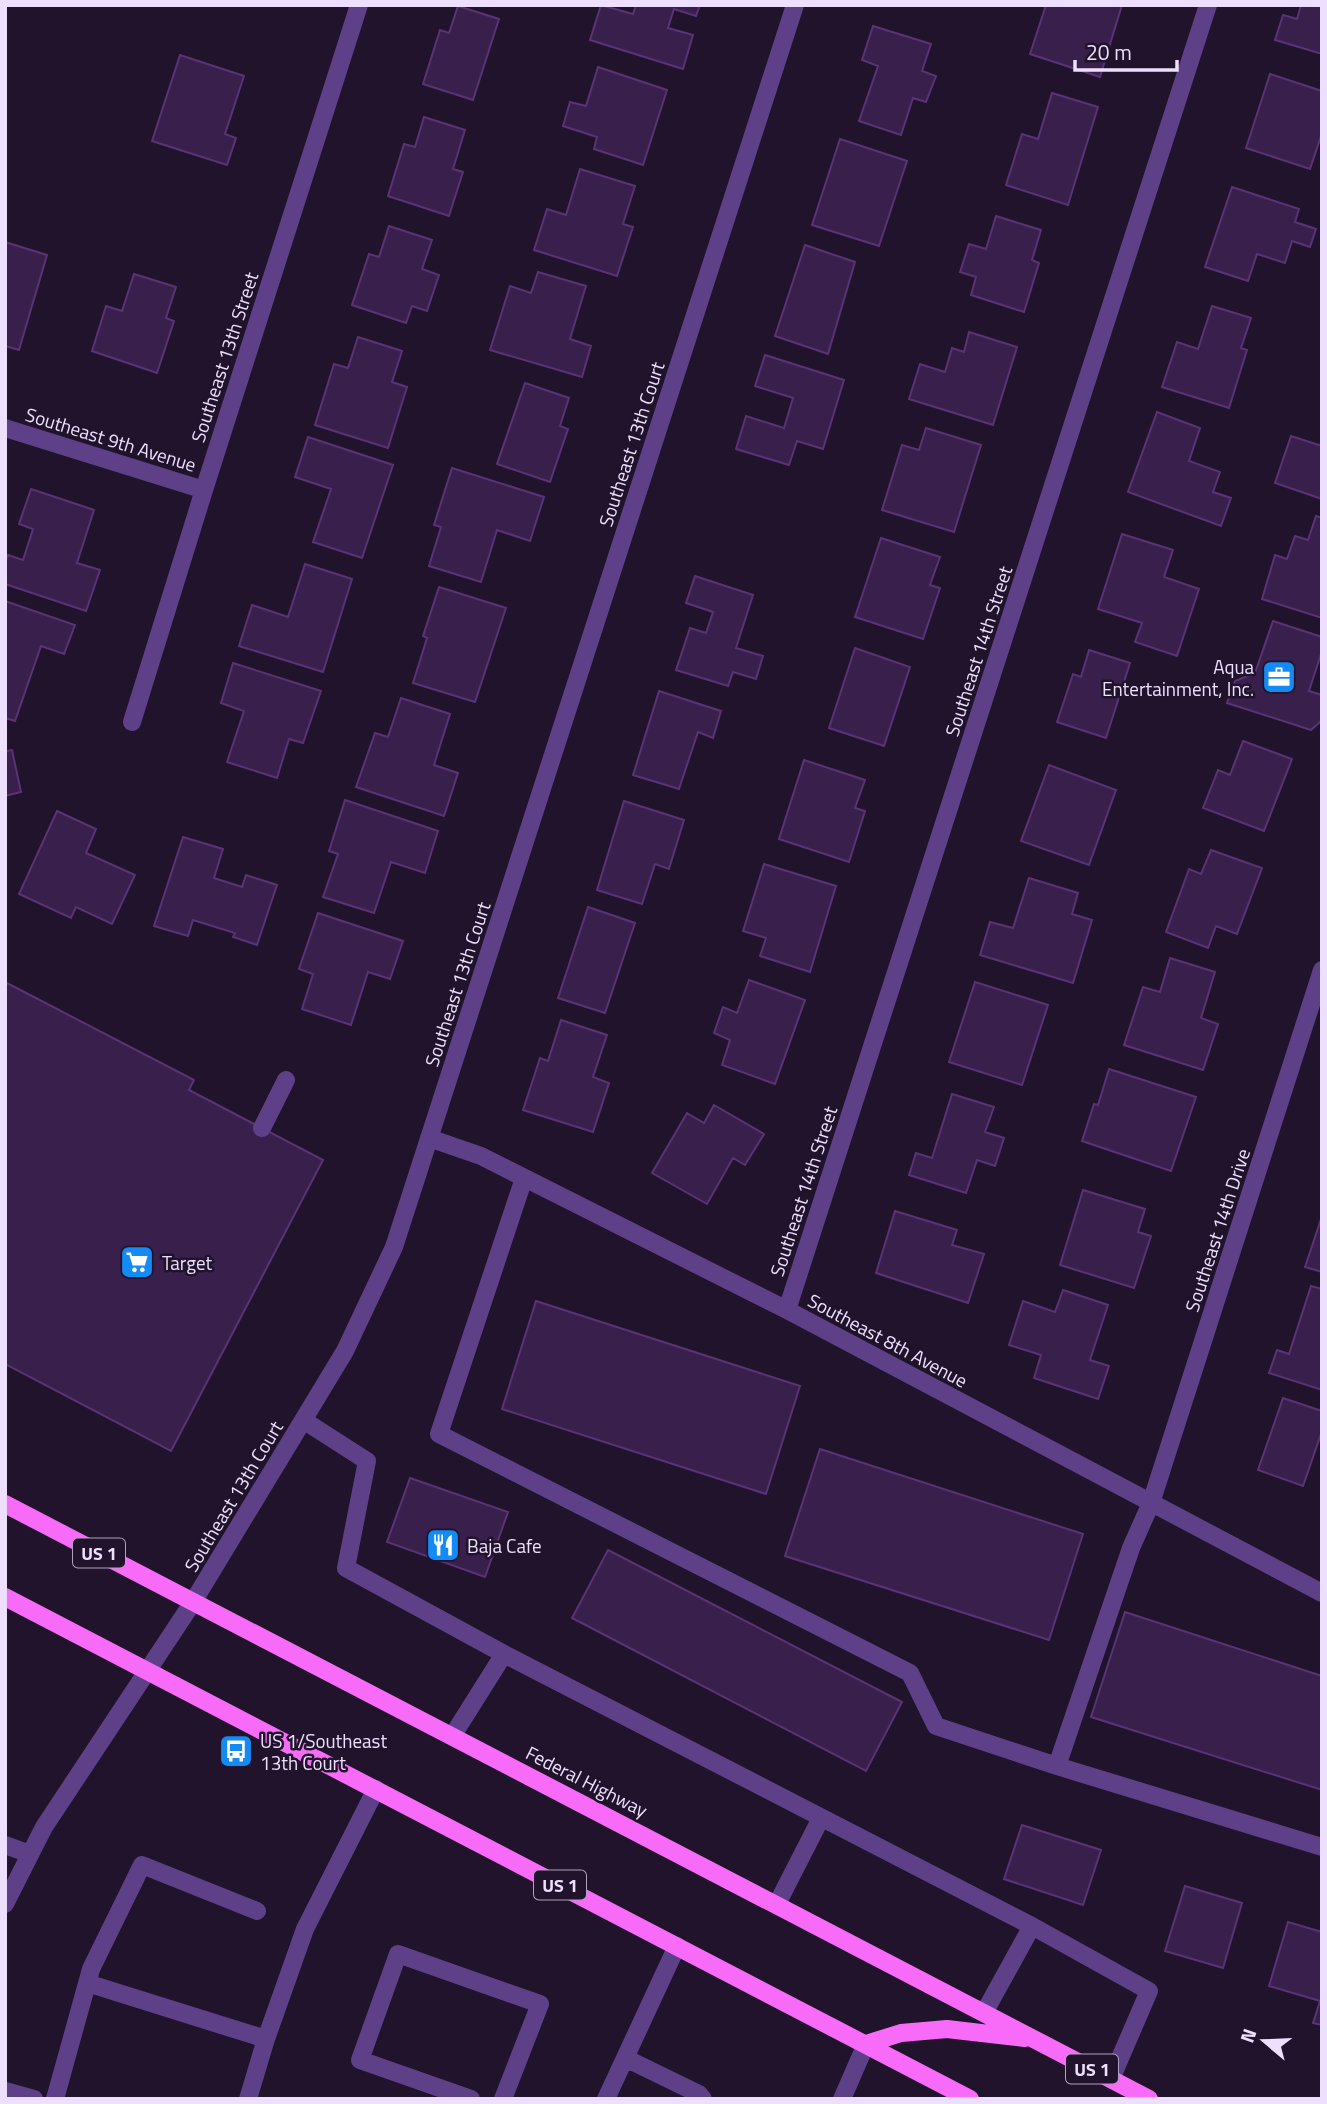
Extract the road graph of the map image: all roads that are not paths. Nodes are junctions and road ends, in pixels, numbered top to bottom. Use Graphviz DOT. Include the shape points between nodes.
graph roads {
  1 [pos="359,5"];
  2 [pos="795,5"];
  3 [pos="1208,5"];
  4 [pos="5,428"];
  5 [pos="204,490"];
  6 [pos="132,722"];
  7 [pos="1322,970"];
  8 [pos="286,1080"];
  9 [pos="262,1128"];
  10 [pos="429,1138"];
  11 [pos="524,1178"];
  12 [pos="787,1310"];
  13 [pos="303,1420"];
  14 [pos="1151,1503"];
  15 [pos="5,1504"];
  16 [pos="1322,1593"];
  17 [pos="5,1597"];
  18 [pos="193,1602"];
  19 [pos="504,1654"];
  20 [pos="149,1671"];
  21 [pos="453,1735"];
  22 [pos="1057,1766"];
  23 [pos="376,1789"];
  24 [pos="821,1818"];
  25 [pos="5,1845"];
  26 [pos="1322,1847"];
  27 [pos="30,1854"];
  28 [pos="5,1904"];
  29 [pos="777,1904"];
  30 [pos="257,1911"];
  31 [pos="1032,1926"];
  32 [pos="677,1945"];
  33 [pos="87,1983"];
  34 [pos="984,2013"];
  35 [pos="266,2039"];
  36 [pos="1035,2039"];
  37 [pos="866,2044"];
  38 [pos="625,2059"];
  39 [pos="1111,2079"];
  40 [pos="5,2091"];
  41 [pos="34,2099"];
  42 [pos="55,2099"];
  43 [pos="248,2099"];
  44 [pos="471,2099"];
  45 [pos="503,2099"];
  46 [pos="606,2099"];
  47 [pos="703,2099"];
  48 [pos="842,2099"];
  49 [pos="970,2099"];
  50 [pos="1149,2099"];
  1 -- 5 [label="street, Southeast 13th Street"];
  2 -- 10 [label="street, Southeast 13th Court"];
  3 -- 12 [label="street, Southeast 14th Street"];
  4 -- 5 [label="street, Southeast 9th Avenue"];
  5 -- 6 [label="street, Southeast 13th Street"];
  7 -- 14 [label="street, Southeast 14th Drive"];
  8 -- 9 [label="street"];
  10 -- 11 [label="street, Southeast 8th Avenue" via="481,1156"];
  10 -- 13 [label="street, Southeast 13th Court" via="394,1247 345,1351"];
  11 -- 12 [label="street, Southeast 8th Avenue"];
  11 -- 22 [label="street" via="439,1434 910,1673 936,1726"];
  12 -- 14 [label="street, Southeast 8th Avenue"];
  13 -- 18 [label="street, Southeast 13th Court"];
  13 -- 19 [label="street" via="367,1461 346,1568"];
  14 -- 16 [label="street, Southeast 8th Avenue"];
  14 -- 22 [label="street, Southeast 14th Drive" via="1131,1548"];
  15 -- 18 [label="main road, Federal Highway / US 1"];
  17 -- 20 [label="main road, US 1"];
  18 -- 20 [label="street, Southeast 13th Court"];
  18 -- 21 [label="main road, Federal Highway / US 1"];
  19 -- 21 [label="street"];
  19 -- 24 [label="street"];
  20 -- 23 [label="main road, US 1"];
  20 -- 27 [label="street, Southeast 13th Court"];
  21 -- 29 [label="main road, Federal Highway / US 1"];
  22 -- 26 [label="street"];
  23 -- 32 [label="main road, US 1"];
  23 -- 35 [label="street" via="304,1929"];
  24 -- 29 [label="street"];
  24 -- 31 [label="street"];
  25 -- 27 [label="street"];
  27 -- 28 [label="street, Southeast 13th Court"];
  29 -- 34 [label="main road, Federal Highway / US 1"];
  30 -- 33 [label="street" via="142,1865"];
  31 -- 34 [label="street"];
  31 -- 39 [label="street" via="1149,1991"];
  32 -- 37 [label="main road, US 1"];
  32 -- 38 [label="street"];
  33 -- 35 [label="street"];
  33 -- 42 [label="street"];
  34 -- 36 [label="main road, Federal Highway / US 1"];
  35 -- 43 [label="street"];
  36 -- 37 [label="main road" via="947,2029 901,2032"];
  36 -- 39 [label="main road, Federal Highway / US 1"];
  37 -- 48 [label="street"];
  37 -- 49 [label="main road, US 1"];
  38 -- 46 [label="street"];
  38 -- 47 [label="street"];
  39 -- 50 [label="main road, Federal Highway / US 1"];
  40 -- 41 [label="street"];
  44 -- 45 [label="street" via="360,2060 398,1954 541,2004"];
}
